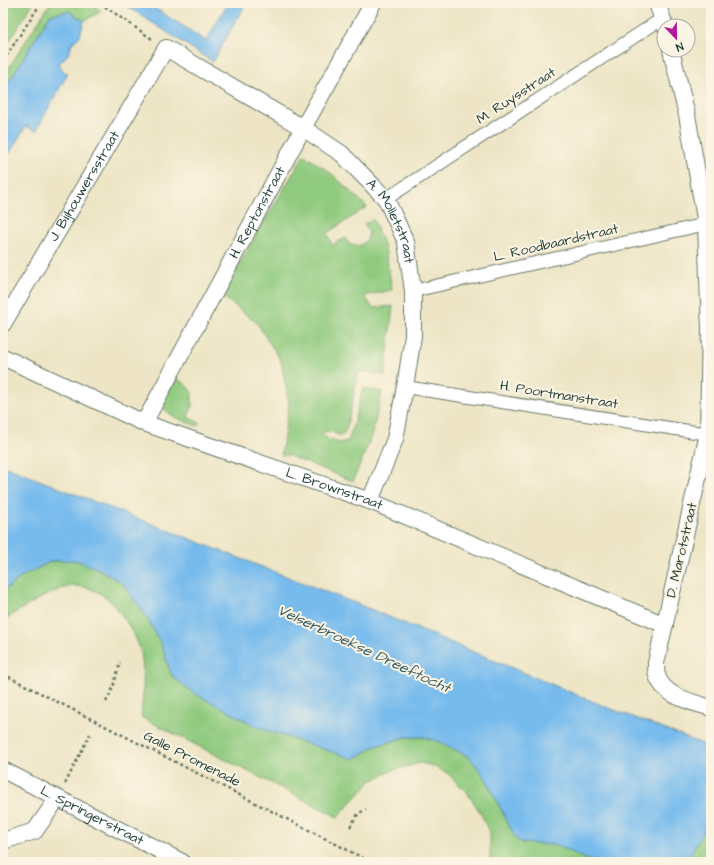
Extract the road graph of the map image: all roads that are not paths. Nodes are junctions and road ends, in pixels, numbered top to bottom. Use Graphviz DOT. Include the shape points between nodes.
graph roads {
  1 [pos="373,3"];
  2 [pos="657,3"];
  3 [pos="663,18"];
  4 [pos="656,27"];
  5 [pos="166,48"];
  6 [pos="673,58"];
  7 [pos="303,128"];
  8 [pos="386,199"];
  9 [pos="706,224"];
  10 [pos="413,291"];
  11 [pos="3,324"];
  12 [pos="3,357"];
  13 [pos="405,387"];
  14 [pos="144,423"];
  15 [pos="708,434"];
  16 [pos="370,501"];
  17 [pos="665,625"];
  18 [pos="711,708"];
  19 [pos="3,770"];
  20 [pos="57,799"];
  21 [pos="3,841"];
  22 [pos="182,862"];
  1 -- 7 [label="street, H. Reptonstraat"];
  2 -- 3 [label="street"];
  4 -- 8 [label="street, M. Ruysstraat"];
  5 -- 7 [label="street, A. Molletstraat"];
  5 -- 11 [label="street, J. Bijhouwersstraat"];
  6 -- 9 [label="street, D. Marotstraat" via="687,115"];
  7 -- 8 [label="street, A. Molletstraat" via="342,154"];
  7 -- 14 [label="street, H. Reptonstraat"];
  8 -- 10 [label="street, A. Molletstraat" via="406,242"];
  9 -- 10 [label="street, L. Roodbaardstraat"];
  9 -- 15 [label="street, D. Marotstraat" via="710,330"];
  10 -- 13 [label="street, A. Molletstraat" via="413,336"];
  12 -- 14 [label="street, L. Brownstraat"];
  13 -- 15 [label="street, H. Poortmanstraat"];
  13 -- 16 [label="street, A. Molletstraat" via="395,439"];
  14 -- 16 [label="street, L. Brownstraat"];
  15 -- 17 [label="street, D. Marotstraat"];
  16 -- 17 [label="street, L. Brownstraat"];
  17 -- 18 [label="street, D. Marotstraat" via="656,663 657,675 664,687 675,696"];
  19 -- 20 [label="street, L. Springerstraat"];
  20 -- 21 [label="street" via="35,831"];
  20 -- 22 [label="street, L. Springerstraat"];
}
